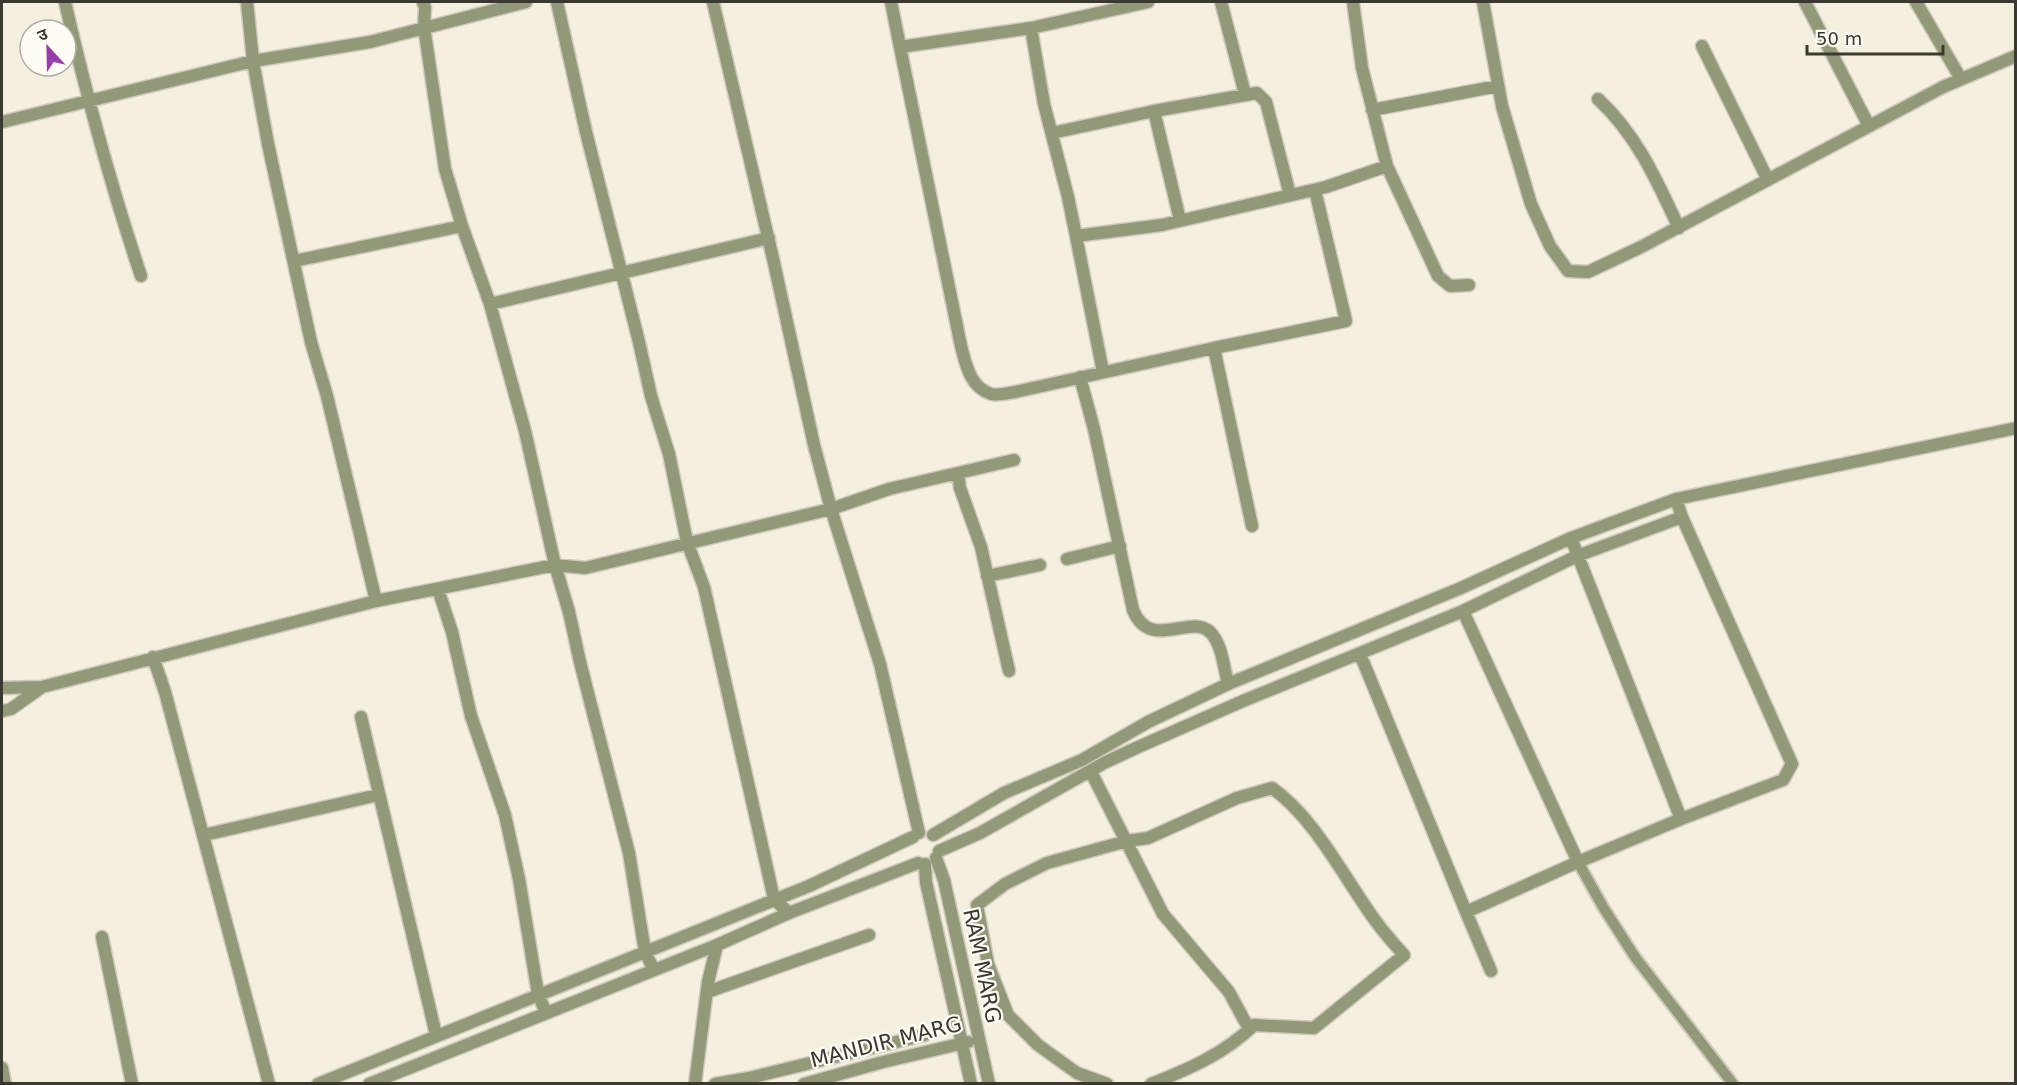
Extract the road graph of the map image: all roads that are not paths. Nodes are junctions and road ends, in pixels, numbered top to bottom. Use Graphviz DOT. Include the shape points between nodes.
graph roads {
  1 [pos="65,2"];
  2 [pos="247,2"];
  3 [pos="423,2"];
  4 [pos="526,2"];
  5 [pos="557,2"];
  6 [pos="713,2"];
  7 [pos="891,2"];
  8 [pos="1148,2"];
  9 [pos="1221,2"];
  10 [pos="1353,2"];
  11 [pos="1483,2"];
  12 [pos="1804,2"];
  13 [pos="1916,2"];
  14 [pos="1111,5"];
  15 [pos="424,27"];
  16 [pos="1031,28"];
  17 [pos="1702,46"];
  18 [pos="900,47"];
  19 [pos="2016,56"];
  20 [pos="253,61"];
  21 [pos="1961,79"];
  22 [pos="1498,86"];
  23 [pos="1245,94"];
  24 [pos="1598,99"];
  25 [pos="89,101"];
  26 [pos="1372,110"];
  27 [pos="1154,111"];
  28 [pos="2,122"];
  29 [pos="1869,126"];
  30 [pos="1052,133"];
  31 [pos="1387,165"];
  32 [pos="1768,180"];
  33 [pos="1315,190"];
  34 [pos="1290,195"];
  35 [pos="1180,220"];
  36 [pos="462,226"];
  37 [pos="1679,228"];
  38 [pos="1076,236"];
  39 [pos="769,238"];
  40 [pos="294,261"];
  41 [pos="622,273"];
  42 [pos="141,276"];
  43 [pos="1469,285"];
  44 [pos="490,304"];
  45 [pos="1214,348"];
  46 [pos="1103,372"];
  47 [pos="1080,377"];
  48 [pos="2016,428"];
  49 [pos="1014,460"];
  50 [pos="958,473"];
  51 [pos="1676,499"];
  52 [pos="831,509"];
  53 [pos="1682,517"];
  54 [pos="1252,526"];
  55 [pos="1571,538"];
  56 [pos="687,542"];
  57 [pos="1120,546"];
  58 [pos="1577,556"];
  59 [pos="1067,559"];
  60 [pos="555,565"];
  61 [pos="1041,565"];
  62 [pos="987,576"];
  63 [pos="438,589"];
  64 [pos="376,601"];
  65 [pos="1463,611"];
  66 [pos="1360,654"];
  67 [pos="153,657"];
  68 [pos="1009,671"];
  69 [pos="1228,684"];
  70 [pos="42,687"];
  71 [pos="2,688"];
  72 [pos="2,711"];
  73 [pos="361,717"];
  74 [pos="1091,772"];
  75 [pos="378,795"];
  76 [pos="1681,819"];
  77 [pos="916,835"];
  78 [pos="933,835"];
  79 [pos="204,836"];
  80 [pos="1126,841"];
  81 [pos="930,859"];
  82 [pos="1578,862"];
  83 [pos="774,899"];
  84 [pos="1466,912"];
  85 [pos="789,913"];
  86 [pos="869,935"];
  87 [pos="102,937"];
  88 [pos="717,945"];
  89 [pos="645,952"];
  90 [pos="654,970"];
  91 [pos="1491,971"];
  92 [pos="707,992"];
  93 [pos="538,994"];
  94 [pos="546,1013"];
  95 [pos="1250,1029"];
  96 [pos="436,1035"];
  97 [pos="925,1035"];
  98 [pos="978,1039"];
  99 [pos="962,1044"];
  100 [pos="2,1068"];
  101 [pos="5,1083"];
  102 [pos="132,1083"];
  103 [pos="269,1083"];
  104 [pos="318,1083"];
  105 [pos="369,1083"];
  106 [pos="695,1083"];
  107 [pos="715,1083"];
  108 [pos="805,1083"];
  109 [pos="971,1083"];
  110 [pos="989,1083"];
  111 [pos="1107,1083"];
  112 [pos="1151,1083"];
  113 [pos="1732,1083"];
  1 -- 25 [label="street"];
  2 -- 20 [label="street"];
  3 -- 15 [label="street"];
  4 -- 15 [label="street"];
  5 -- 41 [label="street"];
  6 -- 39 [label="street"];
  7 -- 18 [label="street"];
  8 -- 14 [label="street"];
  9 -- 23 [label="street"];
  10 -- 26 [label="street"];
  11 -- 22 [label="street"];
  12 -- 29 [label="street"];
  13 -- 21 [label="street"];
  14 -- 16 [label="street"];
  15 -- 20 [label="street" via="370,42"];
  15 -- 36 [label="street" via="446,169"];
  16 -- 18 [label="street"];
  16 -- 30 [label="street"];
  17 -- 32 [label="street"];
  18 -- 47 [label="street" via="968,372 978,387 992,394"];
  19 -- 21 [label="street"];
  20 -- 25 [label="street"];
  20 -- 40 [label="street"];
  21 -- 29 [label="street"];
  22 -- 26 [label="street"];
  22 -- 37 [label="street" via="1531,204 1550,246 1568,271 1588,272"];
  23 -- 27 [label="street"];
  23 -- 34 [label="street" via="1257,93 1266,102"];
  24 -- 37 [label="street" via="1628,131 1647,161"];
  25 -- 28 [label="street"];
  25 -- 42 [label="street"];
  26 -- 31 [label="street"];
  27 -- 30 [label="street"];
  27 -- 35 [label="street"];
  29 -- 32 [label="street"];
  30 -- 38 [label="street"];
  31 -- 33 [label="street"];
  31 -- 43 [label="street" via="1438,276 1450,286"];
  32 -- 37 [label="street"];
  33 -- 34 [label="street"];
  33 -- 45 [label="street" via="1346,321"];
  34 -- 35 [label="street"];
  35 -- 38 [label="street"];
  36 -- 40 [label="street"];
  36 -- 44 [label="street"];
  38 -- 46 [label="street"];
  39 -- 41 [label="street"];
  39 -- 52 [label="street"];
  40 -- 64 [label="street"];
  41 -- 44 [label="street"];
  41 -- 56 [label="street" via="669,454"];
  44 -- 60 [label="street" via="525,431"];
  45 -- 46 [label="street"];
  45 -- 54 [label="street"];
  46 -- 47 [label="street"];
  47 -- 57 [label="street"];
  48 -- 51 [label="street"];
  49 -- 50 [label="street"];
  50 -- 52 [label="street" via="889,489"];
  50 -- 62 [label="street"];
  51 -- 53 [label="street"];
  51 -- 55 [label="street"];
  52 -- 56 [label="street"];
  52 -- 77 [label="street" via="880,664"];
  53 -- 58 [label="street"];
  53 -- 76 [label="street" via="1792,764 1783,780"];
  55 -- 58 [label="street"];
  55 -- 69 [label="street"];
  56 -- 60 [label="street" via="585,568"];
  56 -- 83 [label="street" via="704,587"];
  57 -- 59 [label="street"];
  57 -- 69 [label="street" via="1137,621 1155,630 1202,627 1210,631"];
  58 -- 65 [label="street"];
  58 -- 76 [label="street"];
  60 -- 63 [label="street"];
  60 -- 89 [label="street" via="629,853"];
  61 -- 62 [label="street"];
  62 -- 68 [label="street"];
  63 -- 64 [label="street"];
  63 -- 93 [label="street" via="471,716 505,815"];
  64 -- 67 [label="street"];
  65 -- 66 [label="street"];
  65 -- 82 [label="street"];
  66 -- 74 [label="street" via="1243,701"];
  66 -- 84 [label="street"];
  67 -- 70 [label="street"];
  67 -- 79 [label="street"];
  69 -- 78 [label="street" via="1148,722 1082,760 1004,793"];
  70 -- 71 [label="street"];
  70 -- 72 [label="street"];
  73 -- 75 [label="street"];
  74 -- 80 [label="street"];
  74 -- 81 [label="street"];
  75 -- 79 [label="street"];
  75 -- 96 [label="street"];
  76 -- 82 [label="street"];
  77 -- 78 [label="street"];
  77 -- 81 [label="street" via="909,842 909,852 914,860"];
  77 -- 83 [label="street"];
  78 -- 81 [label="street" via="938,842"];
  79 -- 103 [label="street"];
  80 -- 95 [label="street" via="1162,914 1229,992"];
  80 -- 95 [label="street" via="1148,838 1237,798 1272,788 1286,798 1330,851 1377,923 1404,955 1314,1028 1254,1025"];
  80 -- 111 [label="street" via="1047,863 1005,884 977,905 988,964 1008,1015 1038,1045 1077,1073"];
  81 -- 85 [label="street"];
  81 -- 98 [label="street, RAM MARG" via="944,880"];
  81 -- 99 [label="street" via="926,882"];
  82 -- 84 [label="street"];
  82 -- 113 [label="lane" via="1629,948"];
  83 -- 85 [label="street"];
  83 -- 89 [label="street"];
  84 -- 91 [label="street"];
  85 -- 88 [label="street"];
  86 -- 92 [label="street"];
  87 -- 102 [label="street"];
  88 -- 90 [label="street"];
  88 -- 92 [label="street"];
  89 -- 90 [label="street"];
  89 -- 93 [label="street"];
  90 -- 94 [label="street"];
  92 -- 106 [label="street"];
  93 -- 94 [label="street"];
  93 -- 96 [label="street"];
  94 -- 105 [label="street"];
  95 -- 112 [label="street" via="1194,1067"];
  96 -- 104 [label="street"];
  97 -- 107 [label="street"];
  98 -- 99 [label="street, MANDIR MARG"];
  98 -- 110 [label="street, RAM MARG"];
  99 -- 108 [label="street, MANDIR MARG"];
  99 -- 109 [label="street"];
  100 -- 101 [label="street"];
}
